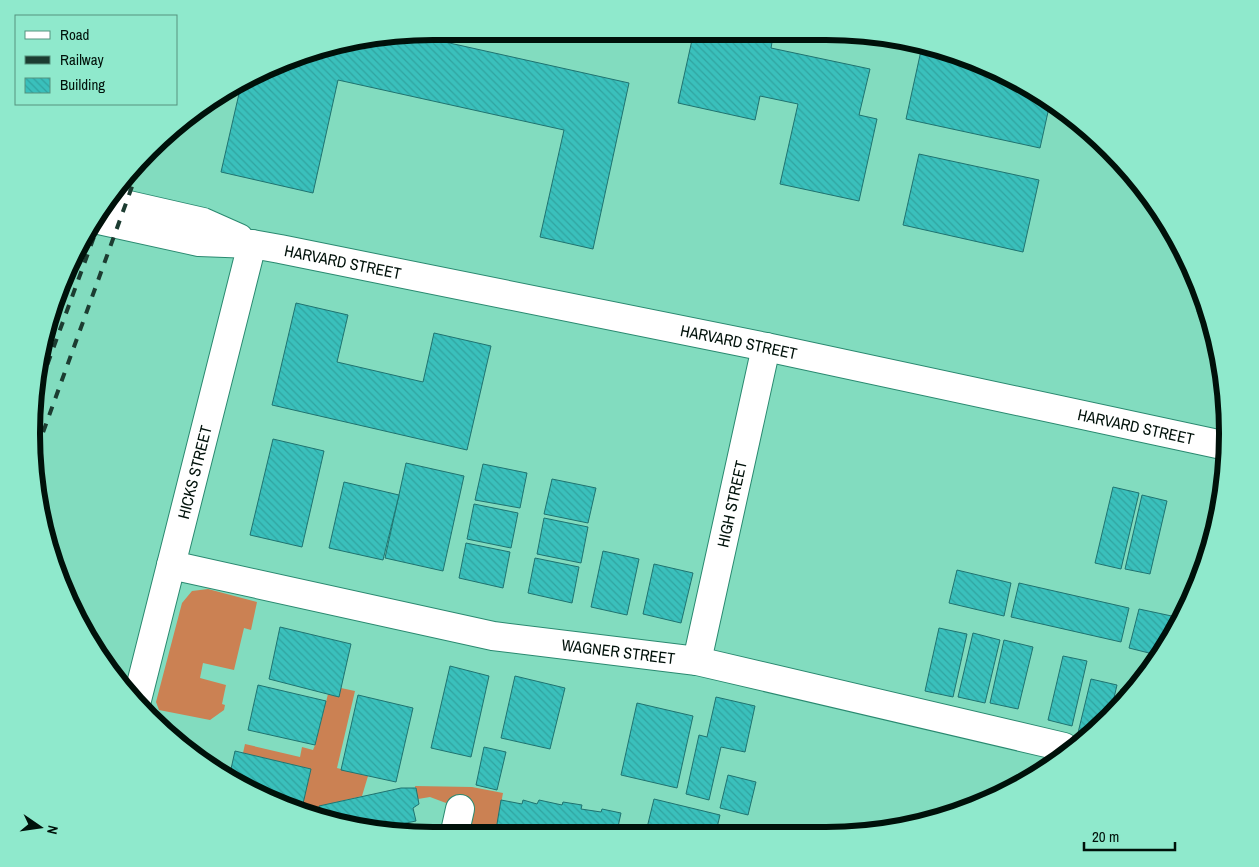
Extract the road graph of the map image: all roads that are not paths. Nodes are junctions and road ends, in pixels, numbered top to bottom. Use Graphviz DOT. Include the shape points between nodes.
graph roads {
  1 [pos="115,202"];
  2 [pos="103,221"];
  3 [pos="252,244"];
  4 [pos="766,347"];
  5 [pos="1219,444"];
  6 [pos="171,565"];
  7 [pos="697,661"];
  8 [pos="138,693"];
  9 [pos="1064,747"];
  10 [pos="460,809"];
  11 [pos="456,827"];
  1 -- 3 [label="street, HARVARD STREET" via="203,222"];
  2 -- 3 [label="street, HARVARD STREET" via="199,242"];
  3 -- 4 [label="street, HARVARD STREET"];
  3 -- 6 [label="street, HICKS STREET"];
  4 -- 5 [label="street, HARVARD STREET"];
  4 -- 7 [label="street, HIGH STREET"];
  6 -- 7 [label="street, WAGNER STREET" via="493,636"];
  6 -- 8 [label="street, HICKS STREET"];
  7 -- 9 [label="street, WAGNER STREET"];
  10 -- 11 [label="street"];
}
